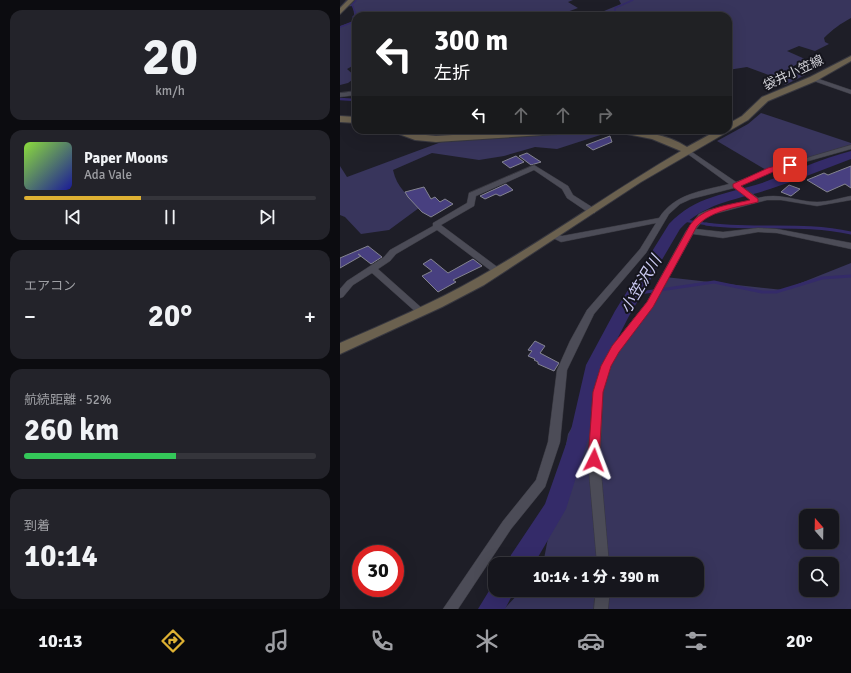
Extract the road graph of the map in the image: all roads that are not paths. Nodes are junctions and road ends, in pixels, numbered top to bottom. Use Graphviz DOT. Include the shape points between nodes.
graph roads {
  1 [pos="351,0"];
  2 [pos="340,12"];
  3 [pos="851,58"];
  4 [pos="813,79"];
  5 [pos="851,92"];
  6 [pos="352,94"];
  7 [pos="340,95"];
  8 [pos="340,119"];
  9 [pos="352,120"];
  10 [pos="732,126"];
  11 [pos="405,134"];
  12 [pos="512,134"];
  13 [pos="636,134"];
  14 [pos="717,134"];
  15 [pos="851,147"];
  16 [pos="687,151"];
  17 [pos="735,185"];
  18 [pos="851,198"];
  19 [pos="756,200"];
  20 [pos="592,210"];
  21 [pos="661,220"];
  22 [pos="438,226"];
  23 [pos="690,231"];
  24 [pos="553,236"];
  25 [pos="851,246"];
  26 [pos="372,268"];
  27 [pos="497,271"];
  28 [pos="340,295"];
  29 [pos="421,312"];
  30 [pos="340,349"];
  31 [pos="602,557"];
  32 [pos="602,597"];
  33 [pos="450,609"];
  34 [pos="601,609"];
  1 -- 2 [label="main road"];
  3 -- 4 [label="main road, 袋井小笠線"];
  4 -- 5 [label="street"];
  4 -- 10 [label="main road, 袋井小笠線" via="765,99 745,118"];
  6 -- 7 [label="street"];
  8 -- 9 [label="main road"];
  11 -- 12 [label="main road" via="436,139"];
  13 -- 16 [label="main road" via="683,147"];
  14 -- 16 [label="main road"];
  15 -- 17 [label="street" via="771,170"];
  16 -- 17 [label="street"];
  16 -- 20 [label="main road"];
  17 -- 19 [label="street"];
  17 -- 21 [label="street" via="677,202"];
  18 -- 19 [label="street" via="817,204 782,198"];
  19 -- 23 [label="street" via="702,216"];
  20 -- 22 [label="street" via="534,167 472,195 470,204 436,225"];
  20 -- 24 [label="main road"];
  21 -- 24 [label="street" via="561,239"];
  21 -- 33 [label="street" via="643,251 590,312 574,341 562,370 554,442 541,483 507,525"];
  22 -- 26 [label="street"];
  22 -- 27 [label="street"];
  23 -- 25 [label="street" via="723,235 758,230 778,231"];
  23 -- 31 [label="street" via="650,304 615,349 606,366 598,392 594,460"];
  24 -- 27 [label="main road"];
  26 -- 28 [label="street" via="350,283"];
  26 -- 29 [label="street"];
  27 -- 29 [label="main road"];
  29 -- 30 [label="main road"];
  32 -- 34 [label="street"];
}
